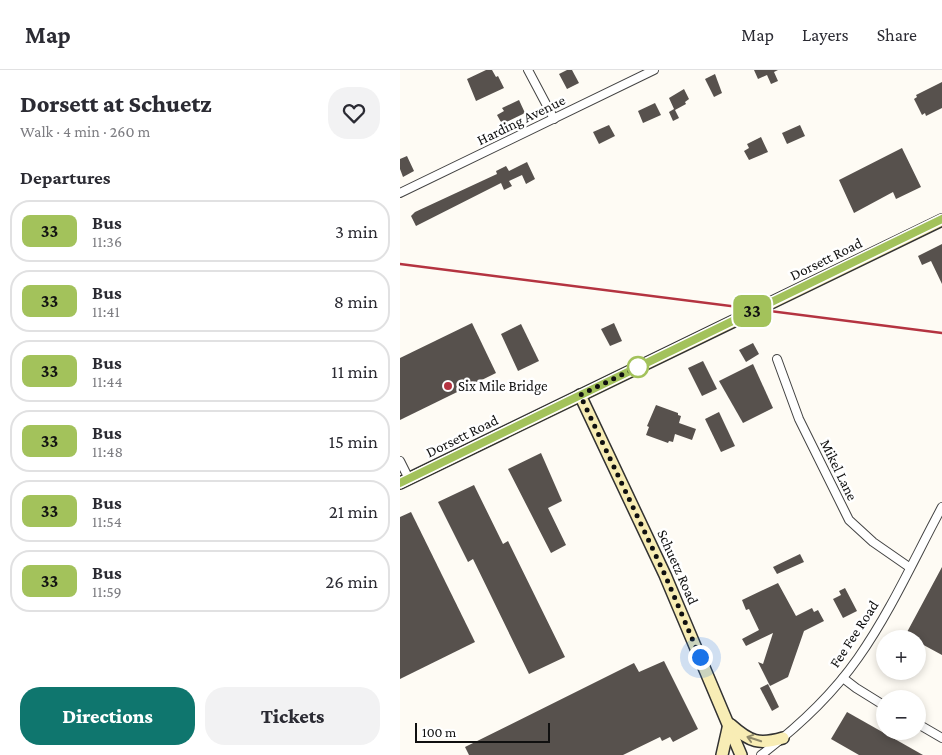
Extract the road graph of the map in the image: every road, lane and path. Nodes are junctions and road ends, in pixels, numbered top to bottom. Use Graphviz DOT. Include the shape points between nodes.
graph roads {
  1 [pos="528,70"];
  2 [pos="654,70"];
  3 [pos="554,119"];
  4 [pos="400,194"];
  5 [pos="942,220"];
  6 [pos="777,359"];
  7 [pos="580,395"];
  8 [pos="400,461"];
  9 [pos="404,481"];
  10 [pos="942,507"];
  11 [pos="909,567"];
  12 [pos="843,678"];
  13 [pos="876,701"];
  14 [pos="729,724"];
  15 [pos="926,729"];
  16 [pos="783,738"];
  17 [pos="942,738"];
  18 [pos="722,755"];
  19 [pos="741,755"];
  20 [pos="761,755"];
  1 -- 3 [label="street"];
  2 -- 3 [label="street, Harding Avenue"];
  3 -- 4 [label="street, Harding Avenue"];
  5 -- 7 [label="main road, Dorsett Road"];
  6 -- 11 [label="street, Mikel Lane" via="799,419 848,520"];
  7 -- 9 [label="main road, Dorsett Road"];
  7 -- 14 [label="main road, Schuetz Road" via="665,575"];
  8 -- 9 [label="street"];
  10 -- 11 [label="street, Fee Fee Road"];
  11 -- 12 [label="street, Fee Fee Road" via="877,628"];
  12 -- 13 [label="street"];
  12 -- 16 [label="street, Fee Fee Road"];
  16 -- 14 [label="main road, one-way" via="755,742"];
  14 -- 18 [label="main road"];
  14 -- 19 [label="main road, Schuetz Road"];
  15 -- 17 [label="street"];
  16 -- 20 [label="street, Fee Fee Road"];
}
